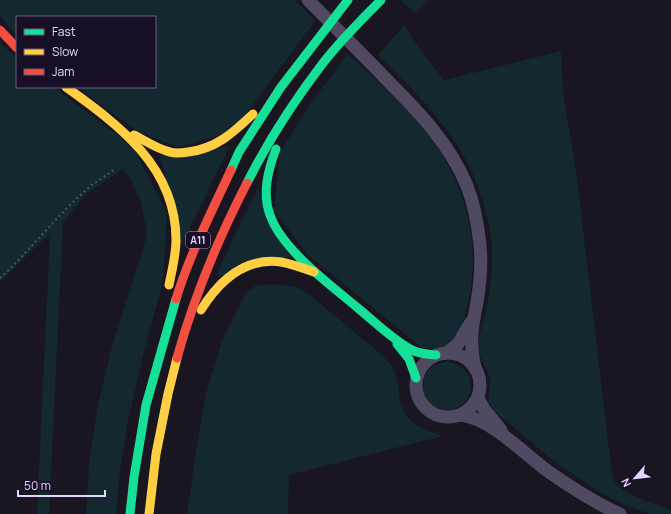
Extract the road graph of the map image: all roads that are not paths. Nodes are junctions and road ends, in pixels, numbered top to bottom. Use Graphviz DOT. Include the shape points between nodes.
graph roads {
  1 [pos="308,0"];
  2 [pos="348,0"];
  3 [pos="381,0"];
  4 [pos="0,30"];
  5 [pos="16,47"];
  6 [pos="281,87"];
  7 [pos="67,88"];
  8 [pos="295,102"];
  9 [pos="119,127"];
  10 [pos="315,272"];
  11 [pos="167,291"];
  12 [pos="474,317"];
  13 [pos="391,336"];
  14 [pos="180,346"];
  15 [pos="442,354"];
  16 [pos="475,368"];
  17 [pos="147,369"];
  18 [pos="416,378"];
  19 [pos="478,398"];
  20 [pos="146,405"];
  21 [pos="461,415"];
  22 [pos="504,435"];
  23 [pos="130,514"];
  24 [pos="149,514"];
  25 [pos="620,514"];
  1 -- 12 [label="street" via="415,109 441,140 455,162 467,186 480,246 480,274"];
  2 -- 6 [label="highway, A11"];
  3 -- 8 [label="highway, A11" via="324,62"];
  4 -- 5 [label="highway"];
  6 -- 9 [label="highway" via="233,134 201,151 172,153"];
  6 -- 20 [label="highway, A11" via="239,152 199,239 171,313"];
  7 -- 9 [label="highway"];
  8 -- 10 [label="highway" via="266,179 266,197 275,227"];
  8 -- 14 [label="highway, A11" via="268,144 231,214 211,258"];
  9 -- 11 [label="highway" via="141,148 155,167 170,202 175,221 176,252"];
  10 -- 13 [label="highway"];
  10 -- 14 [label="highway" via="277,262 248,266 235,271 209,296"];
  12 -- 15 [label="street" via="458,344"];
  12 -- 16 [label="street" via="471,355"];
  13 -- 15 [label="highway" via="413,351 422,354"];
  13 -- 18 [label="highway" via="408,357"];
  14 -- 24 [label="highway, A11" via="160,428"];
  15 -- 16 [label="street" via="458,355 468,360"];
  15 -- 18 [label="street" via="427,360"];
  16 -- 19 [label="street" via="480,388"];
  17 -- 20 [label="highway"];
  18 -- 21 [label="street" via="418,398 431,413 451,418"];
  19 -- 21 [label="street" via="468,411"];
  19 -- 22 [label="street"];
  20 -- 23 [label="highway, A11"];
  21 -- 22 [label="street" via="474,418"];
  22 -- 25 [label="street" via="577,492"];
}
